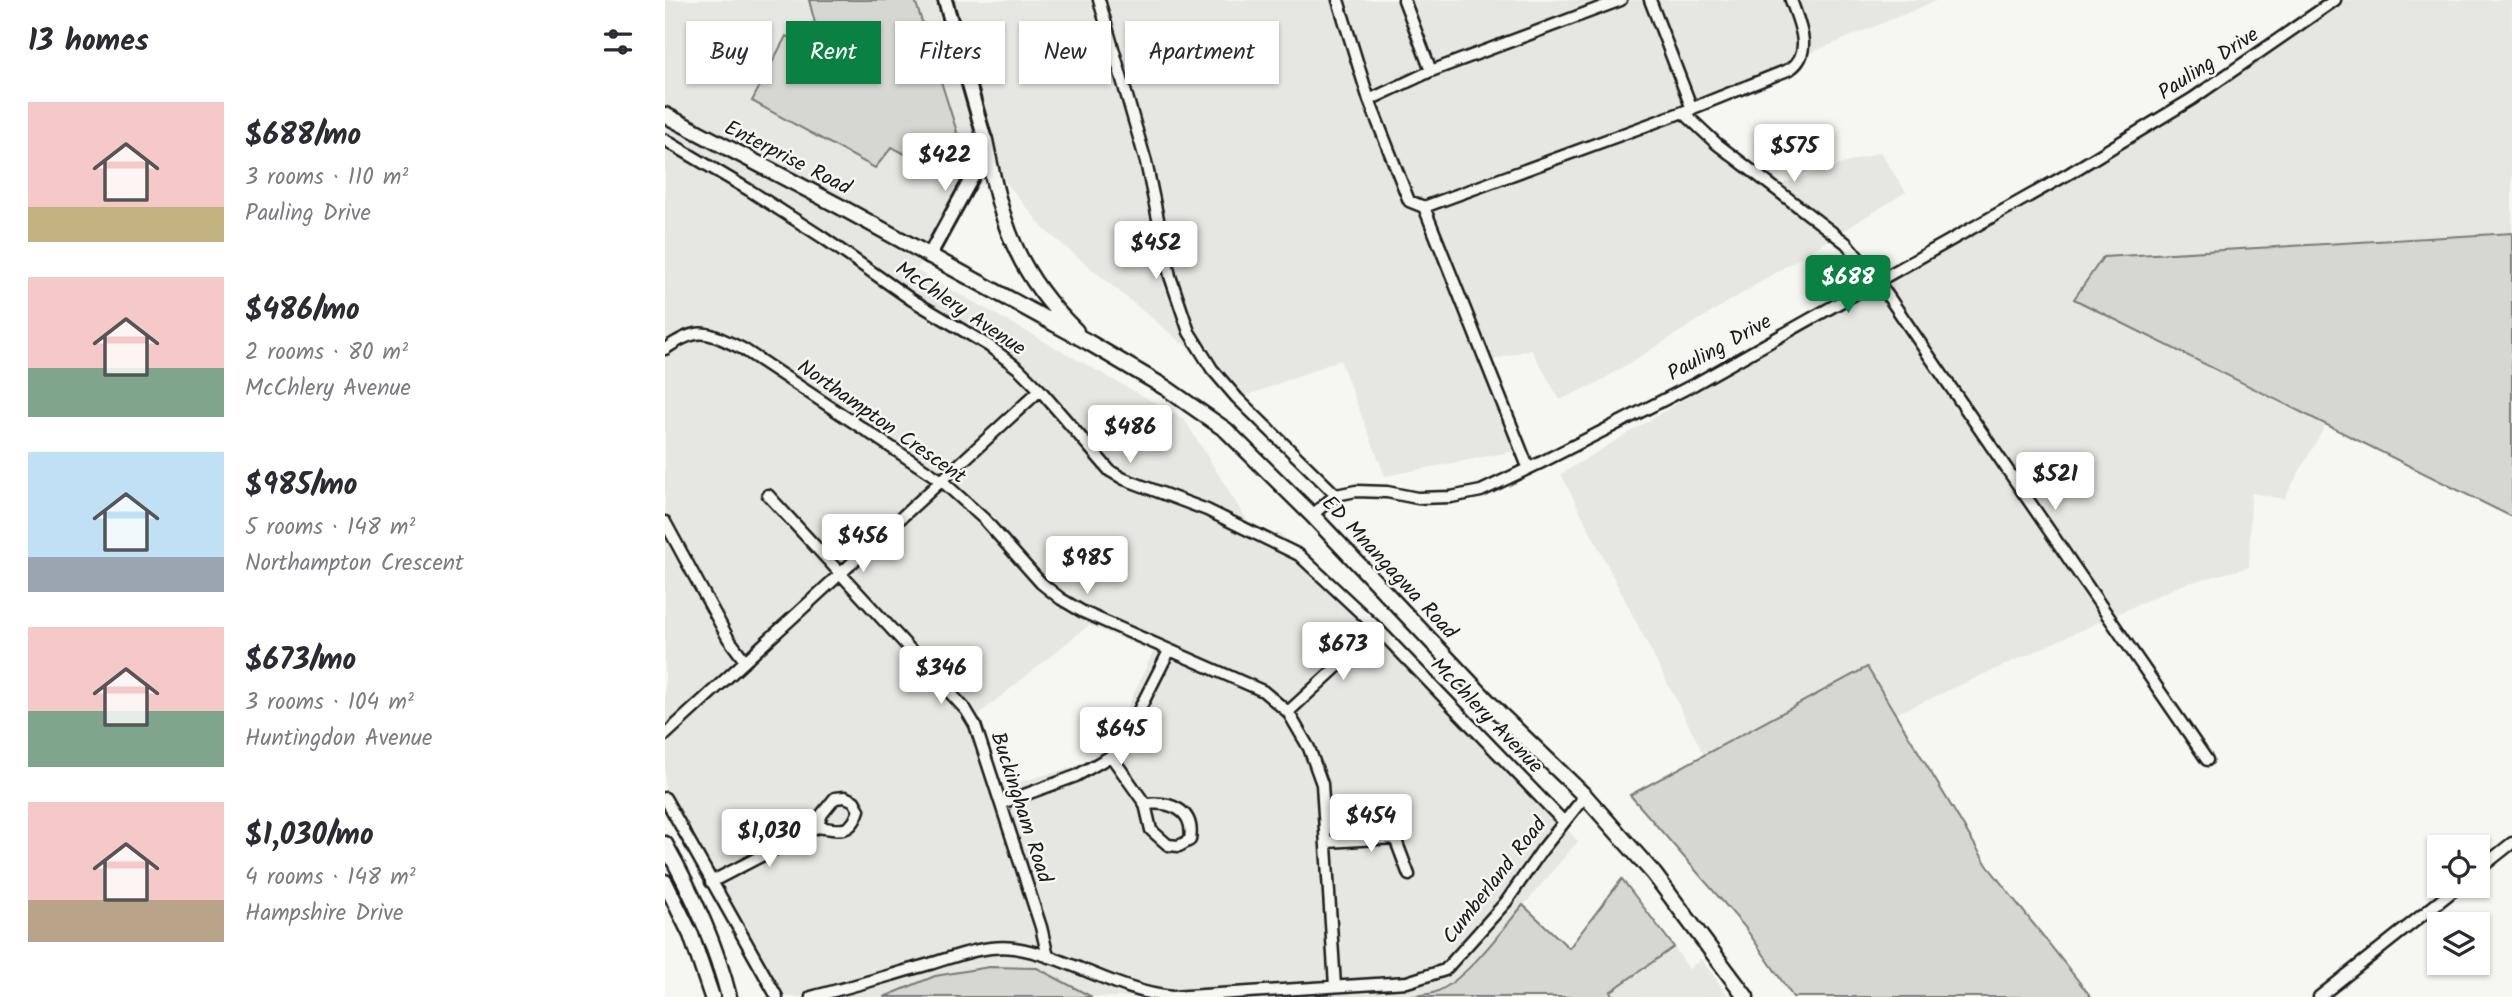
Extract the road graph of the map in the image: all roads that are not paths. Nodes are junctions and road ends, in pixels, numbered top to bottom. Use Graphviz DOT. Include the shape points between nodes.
graph roads {
  1 [pos="945,0"];
  2 [pos="1099,0"];
  3 [pos="1338,0"];
  4 [pos="1404,0"];
  5 [pos="1622,0"];
  6 [pos="1650,0"];
  7 [pos="1791,0"];
  8 [pos="2335,0"];
  9 [pos="1431,71"];
  10 [pos="1369,100"];
  11 [pos="1688,110"];
  12 [pos="667,120"];
  13 [pos="665,139"];
  14 [pos="985,141"];
  15 [pos="1424,207"];
  16 [pos="929,256"];
  17 [pos="1877,281"];
  18 [pos="1089,342"];
  19 [pos="665,349"];
  20 [pos="1040,390"];
  21 [pos="1528,467"];
  22 [pos="942,481"];
  23 [pos="768,495"];
  24 [pos="1336,495"];
  25 [pos="1312,515"];
  26 [pos="665,522"];
  27 [pos="840,574"];
  28 [pos="1378,629"];
  29 [pos="1168,650"];
  30 [pos="745,661"];
  31 [pos="1288,712"];
  32 [pos="665,735"];
  33 [pos="1111,755"];
  34 [pos="2207,760"];
  35 [pos="1585,796"];
  36 [pos="665,798"];
  37 [pos="1002,803"];
  38 [pos="1145,804"];
  39 [pos="1564,822"];
  40 [pos="817,827"];
  41 [pos="1327,842"];
  42 [pos="2512,843"];
  43 [pos="665,844"];
  44 [pos="2490,860"];
  45 [pos="1409,875"];
  46 [pos="665,882"];
  47 [pos="711,882"];
  48 [pos="2444,898"];
  49 [pos="1048,957"];
  50 [pos="1335,986"];
  51 [pos="712,997"];
  52 [pos="729,997"];
  53 [pos="777,997"];
  54 [pos="811,997"];
  55 [pos="1746,997"];
  56 [pos="2319,997"];
  1 -- 14 [label="main road"];
  2 -- 24 [label="street" via="1189,332 1237,398"];
  3 -- 10 [label="street"];
  4 -- 9 [label="street"];
  5 -- 9 [label="street"];
  6 -- 11 [label="street"];
  7 -- 11 [label="street" via="1802,33 1799,63"];
  8 -- 17 [label="street, Pauling Drive" via="2192,99"];
  9 -- 10 [label="street"];
  10 -- 15 [label="street" via="1409,201"];
  11 -- 15 [label="street"];
  11 -- 17 [label="street" via="1717,144 1846,243"];
  12 -- 16 [label="highway, Enterprise Road"];
  13 -- 20 [label="street, McChlery Avenue" via="989,346"];
  14 -- 16 [label="main road" via="976,170"];
  14 -- 18 [label="highway" via="995,190 1029,277"];
  15 -- 21 [label="street"];
  16 -- 18 [label="highway, ED Mnangagwa Road"];
  17 -- 21 [label="street, Pauling Drive" via="1695,384"];
  17 -- 34 [label="street"];
  18 -- 25 [label="highway, ED Mnangagwa Road" via="1226,430"];
  19 -- 22 [label="street, Northampton Crescent" via="697,333 711,334 743,349"];
  20 -- 22 [label="street"];
  20 -- 28 [label="street, McChlery Avenue" via="1110,471 1207,510 1299,555"];
  21 -- 24 [label="street, Pauling Drive" via="1481,491 1451,497 1356,491"];
  22 -- 27 [label="street"];
  22 -- 29 [label="street, Northampton Crescent" via="1061,599"];
  23 -- 27 [label="street, Buckingham Road"];
  24 -- 25 [label="street"];
  25 -- 35 [label="highway, ED Mnangagwa Road" via="1500,714"];
  26 -- 30 [label="street"];
  27 -- 30 [label="street"];
  27 -- 37 [label="street, Buckingham Road" via="965,710 975,725"];
  28 -- 31 [label="street"];
  28 -- 39 [label="street, McChlery Avenue"];
  29 -- 31 [label="street, Northampton Crescent" via="1263,691"];
  29 -- 33 [label="street" via="1134,720"];
  30 -- 32 [label="street"];
  31 -- 41 [label="street, Northampton Crescent" via="1322,783"];
  33 -- 37 [label="street" via="1076,776"];
  33 -- 38 [label="street"];
  35 -- 39 [label="street, Cumberland Road"];
  35 -- 55 [label="highway, ED Mnangagwa Road" via="1654,874"];
  36 -- 47 [label="street"];
  37 -- 49 [label="street, Buckingham Road"];
  38 -- 38 [label="street" via="1170,805 1181,811 1192,829 1190,840 1168,845 1151,830"];
  39 -- 50 [label="street, Cumberland Road" via="1506,902 1445,970 1407,982"];
  40 -- 47 [label="street"];
  41 -- 45 [label="street" via="1395,838"];
  41 -- 50 [label="street, Northampton Crescent"];
  42 -- 44 [label="street"];
  43 -- 52 [label="highway" via="705,922"];
  46 -- 51 [label="highway" via="691,936"];
  47 -- 53 [label="street"];
  48 -- 56 [label="street"];
  49 -- 50 [label="street, Cumberland Road" via="1156,995"];
  49 -- 54 [label="street, Cumberland Road" via="1015,948 984,949"];
}
